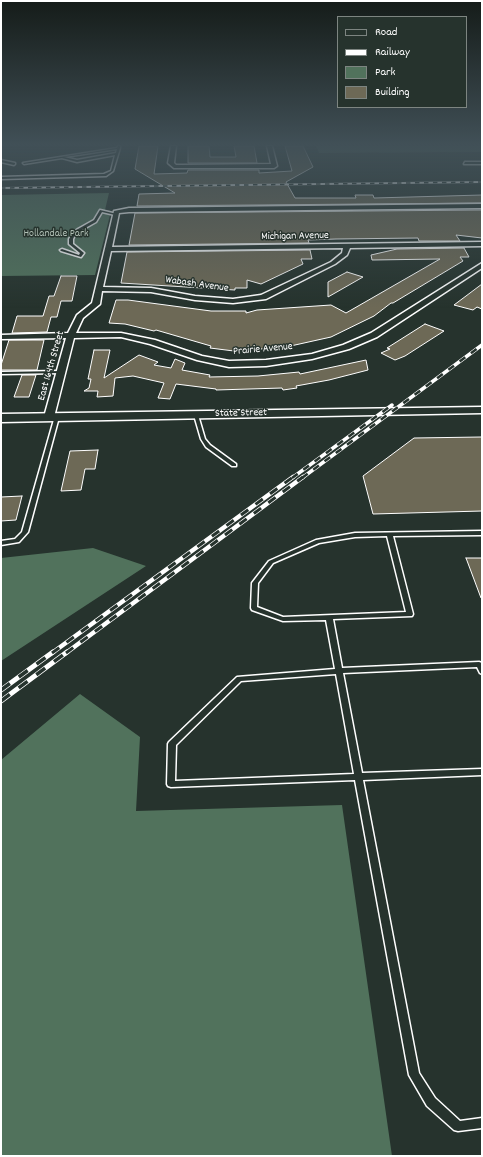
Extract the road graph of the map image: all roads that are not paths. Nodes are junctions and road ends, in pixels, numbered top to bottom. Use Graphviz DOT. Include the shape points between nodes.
graph roads {
  1 [pos="482,206"];
  2 [pos="115,213"];
  3 [pos="482,244"];
  4 [pos="347,246"];
  5 [pos="108,249"];
  6 [pos="62,250"];
  7 [pos="482,265"];
  8 [pos="99,289"];
  9 [pos="71,336"];
  10 [pos="1,337"];
  11 [pos="61,372"];
  12 [pos="1,373"];
  13 [pos="482,410"];
  14 [pos="196,415"];
  15 [pos="53,417"];
  16 [pos="1,418"];
  17 [pos="234,465"];
  18 [pos="482,533"];
  19 [pos="390,534"];
  20 [pos="1,543"];
  21 [pos="329,617"];
  22 [pos="339,671"];
  23 [pos="482,671"];
  24 [pos="482,772"];
  25 [pos="358,776"];
  26 [pos="482,1123"];
  1 -- 2 [label="street" via="129,210"];
  2 -- 5 [label="street, East 164th Street"];
  2 -- 6 [label="lane" via="101,211 95,221 74,234 71,244 82,254 80,256"];
  3 -- 4 [label="street, Michigan Avenue"];
  4 -- 5 [label="street, Michigan Avenue"];
  4 -- 8 [label="street, Wabash Avenue" via="345,254 333,263 264,297 233,301 195,298 151,290"];
  5 -- 8 [label="street, East 164th Street"];
  7 -- 9 [label="street, Prairie Avenue" via="374,335 346,347 312,356 266,363 229,364 121,335"];
  8 -- 9 [label="street, East 164th Street" via="96,304 80,317"];
  9 -- 10 [label="street, Prairie Avenue"];
  9 -- 11 [label="street, East 164th Street"];
  11 -- 12 [label="lane"];
  11 -- 15 [label="street, East 164th Street"];
  13 -- 14 [label="street, State Street"];
  14 -- 15 [label="street, State Street"];
  14 -- 17 [label="lane" via="203,439 208,446"];
  15 -- 16 [label="street, State Street"];
  15 -- 20 [label="lane" via="25,532 17,541"];
  18 -- 19 [label="lane"];
  19 -- 21 [label="lane" via="410,614"];
  19 -- 21 [label="lane" via="355,535 318,541 271,562 255,583 254,608 283,619"];
  21 -- 22 [label="lane"];
  22 -- 23 [label="lane" via="479,664"];
  22 -- 25 [label="lane"];
  22 -- 25 [label="lane" via="239,679 172,744 171,784"];
  24 -- 25 [label="lane"];
  25 -- 26 [label="lane" via="414,1075 431,1102 458,1126"];
}
